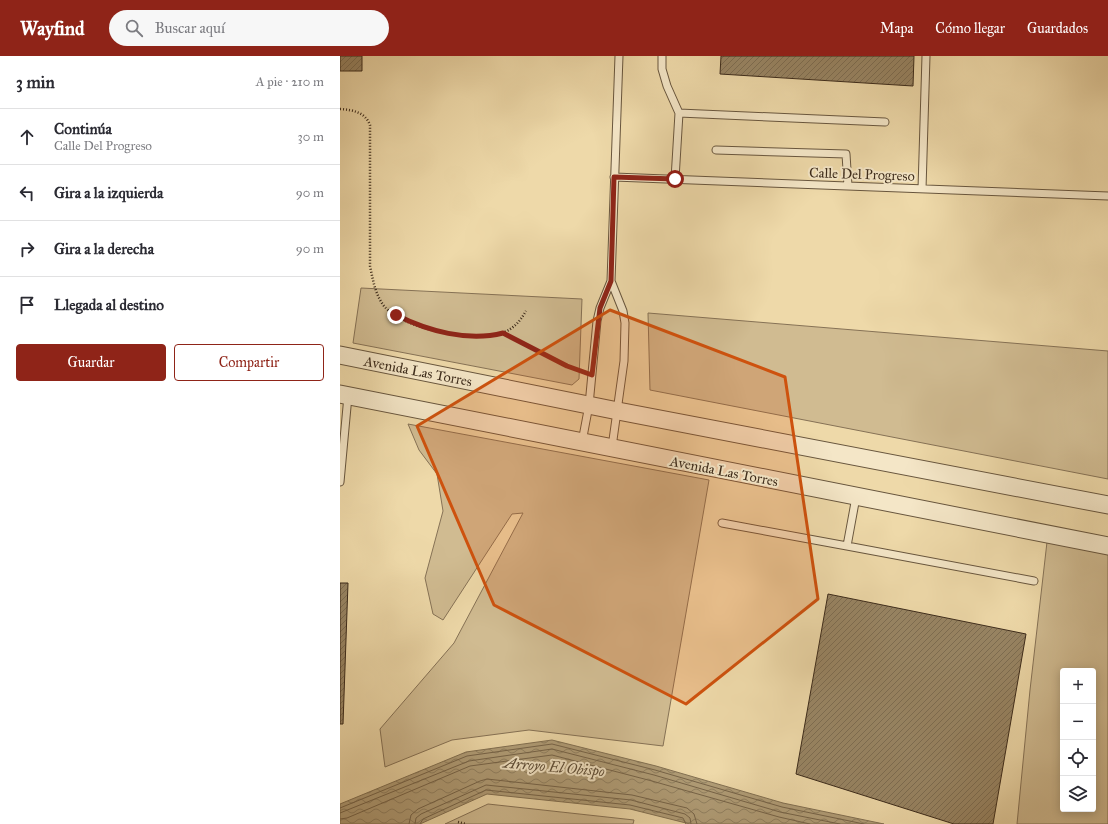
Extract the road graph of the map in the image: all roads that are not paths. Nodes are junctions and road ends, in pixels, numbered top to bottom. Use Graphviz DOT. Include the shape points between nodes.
graph roads {
  1 [pos="619,56"];
  2 [pos="662,56"];
  3 [pos="926,56"];
  4 [pos="679,113"];
  5 [pos="884,122"];
  6 [pos="716,150"];
  7 [pos="614,177"];
  8 [pos="675,179"];
  9 [pos="848,186"];
  10 [pos="922,189"];
  11 [pos="1108,196"];
  12 [pos="611,281"];
  13 [pos="340,355"];
  14 [pos="344,395"];
  15 [pos="589,405"];
  16 [pos="618,411"];
  17 [pos="582,443"];
  18 [pos="612,449"];
  19 [pos="341,462"];
  20 [pos="340,482"];
  21 [pos="856,497"];
  22 [pos="1108,505"];
  23 [pos="722,523"];
  24 [pos="847,546"];
  25 [pos="1108,546"];
  26 [pos="1034,581"];
  1 -- 7 [label="lane"];
  2 -- 4 [label="lane" via="662,69 667,86"];
  3 -- 10 [label="lane"];
  4 -- 5 [label="lane"];
  4 -- 8 [label="lane"];
  6 -- 9 [label="lane" via="846,154"];
  7 -- 8 [label="lane, Calle Del Progreso"];
  7 -- 12 [label="lane"];
  8 -- 9 [label="lane, Calle Del Progreso"];
  9 -- 10 [label="lane, Calle Del Progreso"];
  10 -- 11 [label="lane, Calle Del Progreso"];
  12 -- 15 [label="lane" via="600,308"];
  12 -- 16 [label="lane" via="625,323 624,361"];
  13 -- 15 [label="street, Avenida Las Torres"];
  14 -- 17 [label="street, Avenida Las Torres"];
  14 -- 19 [label="lane"];
  15 -- 16 [label="street, Avenida Las Torres"];
  15 -- 17 [label="lane"];
  16 -- 18 [label="lane"];
  16 -- 22 [label="street, Avenida Las Torres"];
  17 -- 18 [label="street, Avenida Las Torres"];
  18 -- 21 [label="street, Avenida Las Torres"];
  19 -- 20 [label="lane"];
  21 -- 24 [label="lane"];
  21 -- 25 [label="street, Avenida Las Torres"];
  23 -- 24 [label="lane"];
  24 -- 26 [label="lane"];
}
